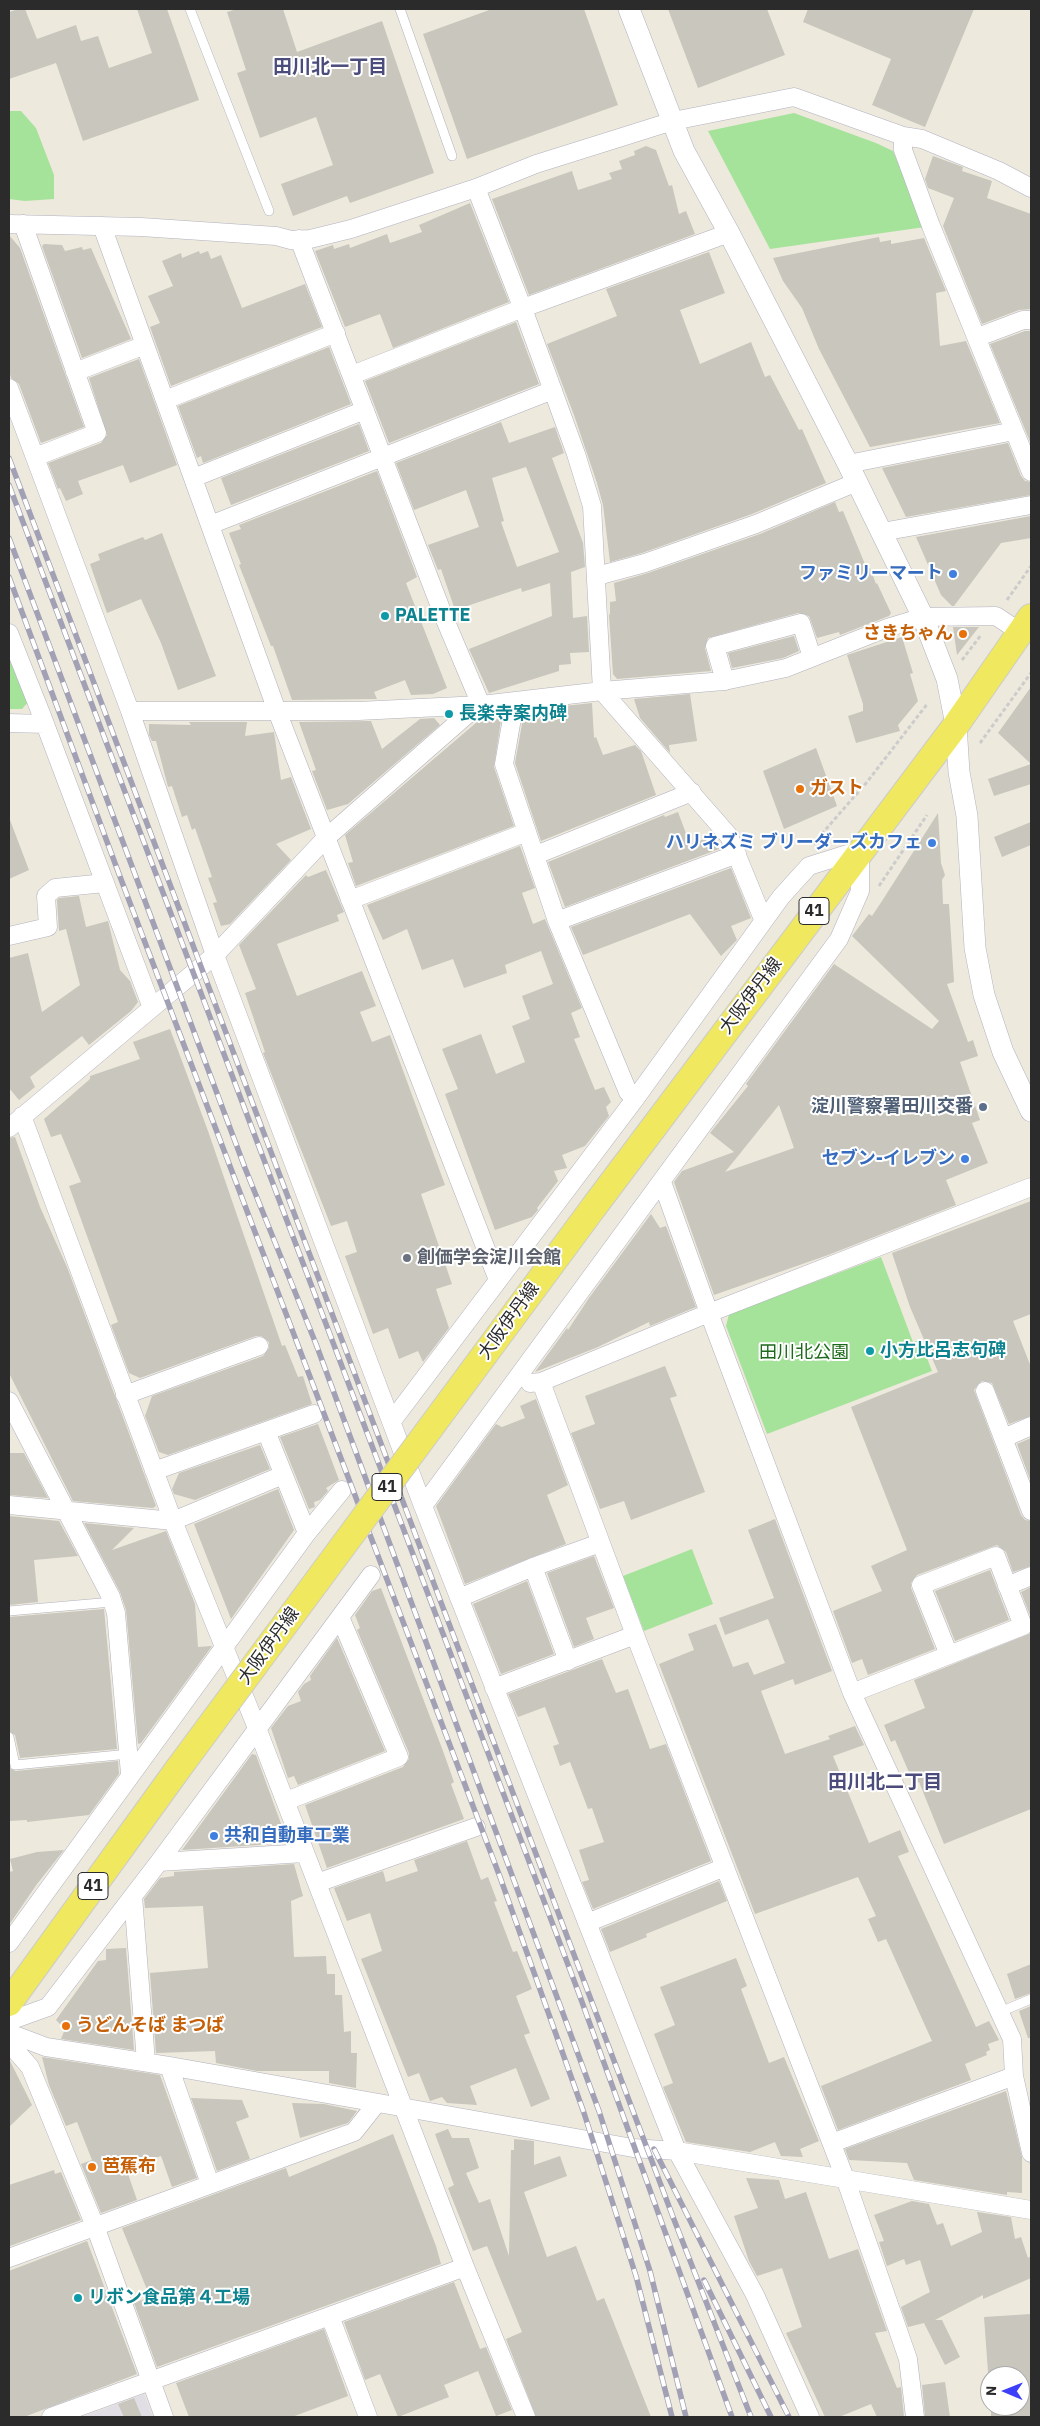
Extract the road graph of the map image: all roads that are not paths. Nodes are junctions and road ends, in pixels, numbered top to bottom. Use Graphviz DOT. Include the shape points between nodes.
graph roads {
  1 [pos="190,9"];
  2 [pos="400,9"];
  3 [pos="629,9"];
  4 [pos="673,121"];
  5 [pos="902,136"];
  6 [pos="452,156"];
  7 [pos="476,188"];
  8 [pos="1031,188"];
  9 [pos="269,211"];
  10 [pos="16,224"];
  11 [pos="102,226"];
  12 [pos="729,233"];
  13 [pos="299,239"];
  14 [pos="523,308"];
  15 [pos="1031,320"];
  16 [pos="336,333"];
  17 [pos="978,337"];
  18 [pos="145,345"];
  19 [pos="75,372"];
  20 [pos="352,375"];
  21 [pos="9,388"];
  22 [pos="552,390"];
  23 [pos="165,400"];
  24 [pos="365,410"];
  25 [pos="1014,431"];
  26 [pos="35,457"];
  27 [pos="383,457"];
  28 [pos="1031,472"];
  29 [pos="853,473"];
  30 [pos="193,478"];
  31 [pos="1031,505"];
  32 [pos="210,526"];
  33 [pos="882,532"];
  34 [pos="597,576"];
  35 [pos="923,617"];
  36 [pos="1026,624"];
  37 [pos="9,633"];
  38 [pos="812,658"];
  39 [pos="725,681"];
  40 [pos="602,691"];
  41 [pos="514,701"];
  42 [pos="481,706"];
  43 [pos="130,711"];
  44 [pos="277,711"];
  45 [pos="9,723"];
  46 [pos="45,724"];
  47 [pos="956,725"];
  48 [pos="692,792"];
  49 [pos="527,832"];
  50 [pos="326,838"];
  51 [pos="860,850"];
  52 [pos="737,854"];
  53 [pos="536,855"];
  54 [pos="105,883"];
  55 [pos="350,900"];
  56 [pos="763,920"];
  57 [pos="557,921"];
  58 [pos="9,936"];
  59 [pos="216,955"];
  60 [pos="152,1008"];
  61 [pos="635,1099"];
  62 [pos="1031,1111"];
  63 [pos="12,1123"];
  64 [pos="662,1182"];
  65 [pos="1031,1188"];
  66 [pos="498,1280"];
  67 [pos="709,1313"];
  68 [pos="259,1346"];
  69 [pos="540,1382"];
  70 [pos="512,1386"];
  71 [pos="985,1391"];
  72 [pos="125,1395"];
  73 [pos="9,1401"];
  74 [pos="314,1414"];
  75 [pos="392,1422"];
  76 [pos="1031,1426"];
  77 [pos="266,1431"];
  78 [pos="1004,1438"];
  79 [pos="154,1471"];
  80 [pos="284,1475"];
  81 [pos="342,1490"];
  82 [pos="1030,1503"];
  83 [pos="9,1505"];
  84 [pos="423,1506"];
  85 [pos="65,1511"];
  86 [pos="173,1521"];
  87 [pos="306,1533"];
  88 [pos="600,1542"];
  89 [pos="533,1567"];
  90 [pos="371,1575"];
  91 [pos="1031,1576"];
  92 [pos="1007,1586"];
  93 [pos="459,1598"];
  94 [pos="112,1602"];
  95 [pos="9,1611"];
  96 [pos="340,1617"];
  97 [pos="636,1635"];
  98 [pos="224,1646"];
  99 [pos="948,1655"];
  100 [pos="568,1660"];
  101 [pos="494,1688"];
  102 [pos="852,1693"];
  103 [pos="258,1728"];
  104 [pos="9,1736"];
  105 [pos="129,1754"];
  106 [pos="17,1765"];
  107 [pos="9,1771"];
  108 [pos="130,1774"];
  109 [pos="286,1801"];
  110 [pos="476,1827"];
  111 [pos="305,1853"];
  112 [pos="159,1862"];
  113 [pos="725,1867"];
  114 [pos="317,1883"];
  115 [pos="133,1896"];
  116 [pos="587,1922"];
  117 [pos="9,1943"];
  118 [pos="1031,1999"];
  119 [pos="9,2003"];
  120 [pos="1000,2012"];
  121 [pos="9,2021"];
  122 [pos="9,2033"];
  123 [pos="9,2043"];
  124 [pos="146,2062"];
  125 [pos="169,2066"];
  126 [pos="1014,2076"];
  127 [pos="377,2103"];
  128 [pos="404,2109"];
  129 [pos="1030,2142"];
  130 [pos="832,2143"];
  131 [pos="677,2151"];
  132 [pos="845,2178"];
  133 [pos="210,2184"];
  134 [pos="1031,2210"];
  135 [pos="95,2226"];
  136 [pos="9,2258"];
  137 [pos="465,2266"];
  138 [pos="330,2316"];
  139 [pos="149,2382"];
  140 [pos="51,2417"];
  141 [pos="164,2417"];
  142 [pos="368,2417"];
  143 [pos="526,2417"];
  144 [pos="810,2417"];
  145 [pos="915,2417"];
  1 -- 9 [label="lane"];
  2 -- 6 [label="lane"];
  3 -- 4 [label="street"];
  4 -- 5 [label="street" via="794,97"];
  4 -- 7 [label="street" via="536,164"];
  4 -- 12 [label="street" via="684,151"];
  5 -- 8 [label="street" via="922,139"];
  5 -- 17 [label="street" via="903,150 931,226"];
  7 -- 13 [label="street" via="351,229"];
  7 -- 14 [label="street"];
  10 -- 11 [label="street"];
  10 -- 19 [label="street"];
  11 -- 13 [label="street"];
  11 -- 18 [label="street"];
  12 -- 14 [label="street"];
  12 -- 29 [label="street"];
  13 -- 16 [label="street"];
  14 -- 20 [label="street"];
  14 -- 22 [label="street"];
  15 -- 17 [label="street"];
  16 -- 20 [label="street"];
  16 -- 23 [label="street"];
  17 -- 25 [label="street"];
  18 -- 19 [label="street"];
  18 -- 23 [label="street"];
  19 -- 26 [label="street" via="97,433"];
  20 -- 24 [label="street"];
  21 -- 26 [label="street"];
  22 -- 27 [label="street"];
  22 -- 34 [label="street" via="592,506"];
  23 -- 30 [label="street"];
  24 -- 27 [label="street"];
  24 -- 30 [label="street"];
  25 -- 28 [label="street"];
  25 -- 29 [label="street"];
  26 -- 43 [label="street"];
  27 -- 32 [label="street"];
  27 -- 42 [label="street"];
  29 -- 33 [label="street"];
  29 -- 34 [label="street" via="756,524 645,564"];
  30 -- 32 [label="street"];
  31 -- 33 [label="street"];
  32 -- 44 [label="street"];
  33 -- 35 [label="street"];
  34 -- 40 [label="street"];
  35 -- 36 [label="street" via="996,616"];
  35 -- 38 [label="street"];
  35 -- 47 [label="street" via="947,678"];
  36 -- 47 [label="main road, 大阪伊丹線 / 41"];
  37 -- 46 [label="street"];
  38 -- 39 [label="street" via="786,668"];
  38 -- 39 [label="street" via="801,622 715,646"];
  39 -- 40 [label="street"];
  40 -- 41 [label="street"];
  40 -- 48 [label="street"];
  41 -- 42 [label="street"];
  41 -- 49 [label="street" via="504,764"];
  42 -- 44 [label="street"];
  42 -- 50 [label="street" via="470,712"];
  43 -- 44 [label="street"];
  43 -- 59 [label="street"];
  44 -- 50 [label="street"];
  45 -- 46 [label="street"];
  46 -- 54 [label="street"];
  47 -- 51 [label="main road, 大阪伊丹線 / 41"];
  47 -- 62 [label="street" via="959,772 967,816 975,948 984,996 1003,1052"];
  48 -- 52 [label="street" via="729,836"];
  48 -- 53 [label="street"];
  49 -- 53 [label="street"];
  49 -- 55 [label="street"];
  50 -- 55 [label="street"];
  50 -- 59 [label="street"];
  51 -- 56 [label="street" via="809,866"];
  51 -- 64 [label="street" via="860,890 839,939"];
  51 -- 119 [label="main road, 大阪伊丹線 / 41, bridge" via="178,1769"];
  52 -- 56 [label="street"];
  52 -- 57 [label="street"];
  53 -- 57 [label="street"];
  54 -- 58 [label="street" via="55,888 46,896 48,927"];
  54 -- 60 [label="street"];
  55 -- 66 [label="street"];
  56 -- 61 [label="street"];
  57 -- 61 [label="street" via="628,1092"];
  59 -- 60 [label="street"];
  59 -- 75 [label="street"];
  60 -- 63 [label="street"];
  61 -- 66 [label="street"];
  63 -- 72 [label="street"];
  64 -- 67 [label="street"];
  64 -- 70 [label="street"];
  65 -- 67 [label="street"];
  66 -- 75 [label="street"];
  67 -- 69 [label="street"];
  67 -- 102 [label="street"];
  68 -- 72 [label="street"];
  69 -- 70 [label="street"];
  69 -- 88 [label="street"];
  70 -- 84 [label="street"];
  71 -- 78 [label="street"];
  72 -- 79 [label="street"];
  73 -- 85 [label="street"];
  74 -- 77 [label="street"];
  75 -- 84 [label="street"];
  76 -- 78 [label="street"];
  77 -- 79 [label="street"];
  77 -- 80 [label="street"];
  78 -- 82 [label="street"];
  79 -- 86 [label="street"];
  80 -- 86 [label="street"];
  80 -- 87 [label="street"];
  81 -- 87 [label="street"];
  83 -- 85 [label="street"];
  84 -- 93 [label="street"];
  85 -- 86 [label="street"];
  85 -- 94 [label="street"];
  86 -- 98 [label="street"];
  87 -- 98 [label="street"];
  88 -- 89 [label="street"];
  88 -- 97 [label="street"];
  89 -- 93 [label="street"];
  89 -- 100 [label="street"];
  90 -- 96 [label="street"];
  91 -- 92 [label="street"];
  92 -- 99 [label="street" via="1023,1626"];
  92 -- 99 [label="street" via="996,1556 922,1585"];
  93 -- 101 [label="street"];
  94 -- 95 [label="lane"];
  94 -- 105 [label="street" via="116,1613"];
  96 -- 103 [label="street"];
  96 -- 109 [label="street" via="399,1758"];
  97 -- 100 [label="street"];
  97 -- 113 [label="street"];
  98 -- 103 [label="street"];
  98 -- 108 [label="street"];
  99 -- 102 [label="street"];
  100 -- 101 [label="street"];
  101 -- 116 [label="street"];
  102 -- 120 [label="street"];
  103 -- 109 [label="street"];
  103 -- 112 [label="street"];
  104 -- 106 [label="lane"];
  105 -- 106 [label="lane"];
  105 -- 108 [label="street"];
  106 -- 107 [label="lane" via="16,1770"];
  108 -- 117 [label="street"];
  109 -- 111 [label="street"];
  110 -- 114 [label="street"];
  111 -- 112 [label="street"];
  111 -- 114 [label="street"];
  112 -- 115 [label="street"];
  113 -- 116 [label="street"];
  113 -- 130 [label="street"];
  114 -- 128 [label="street"];
  115 -- 121 [label="street" via="48,2007"];
  115 -- 124 [label="street"];
  116 -- 131 [label="street"];
  118 -- 120 [label="lane"];
  120 -- 126 [label="street" via="1012,2040"];
  122 -- 124 [label="street" via="46,2047"];
  123 -- 135 [label="street" via="30,2067"];
  124 -- 125 [label="street"];
  125 -- 127 [label="street"];
  125 -- 133 [label="street"];
  126 -- 129 [label="street"];
  126 -- 130 [label="street"];
  127 -- 128 [label="street"];
  127 -- 133 [label="street" via="354,2132"];
  128 -- 131 [label="street" via="633,2148"];
  128 -- 137 [label="street"];
  130 -- 132 [label="street"];
  131 -- 132 [label="street"];
  131 -- 144 [label="street" via="755,2295"];
  132 -- 134 [label="street"];
  132 -- 145 [label="street" via="908,2359"];
  133 -- 135 [label="street"];
  135 -- 136 [label="street"];
  135 -- 139 [label="street"];
  137 -- 138 [label="street"];
  137 -- 143 [label="street"];
  138 -- 139 [label="street"];
  138 -- 142 [label="street"];
  139 -- 140 [label="street"];
  139 -- 141 [label="street"];
}
